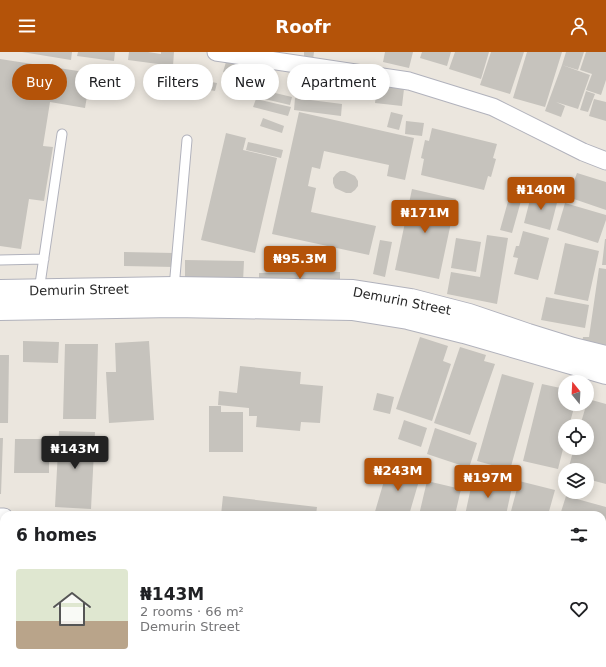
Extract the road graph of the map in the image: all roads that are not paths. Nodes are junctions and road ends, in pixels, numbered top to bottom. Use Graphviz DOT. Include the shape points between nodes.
graph roads {
  1 [pos="216,52"];
  2 [pos="62,134"];
  3 [pos="187,140"];
  4 [pos="606,161"];
  5 [pos="44,259"];
  6 [pos="0,260"];
  7 [pos="174,288"];
  8 [pos="0,291"];
  9 [pos="39,291"];
  10 [pos="0,309"];
  11 [pos="606,357"];
  12 [pos="606,373"];
  1 -- 4 [label="street" via="409,81 493,107"];
  2 -- 5 [label="lane"];
  3 -- 7 [label="lane"];
  5 -- 6 [label="lane"];
  5 -- 9 [label="lane"];
  7 -- 9 [label="street, Demurin Street"];
  7 -- 11 [label="street, Demurin Street" via="353,291 412,300"];
  8 -- 9 [label="street, Demurin Street"];
  10 -- 12 [label="street, Demurin Street" via="174,306 352,309 408,318 464,332"];
}
